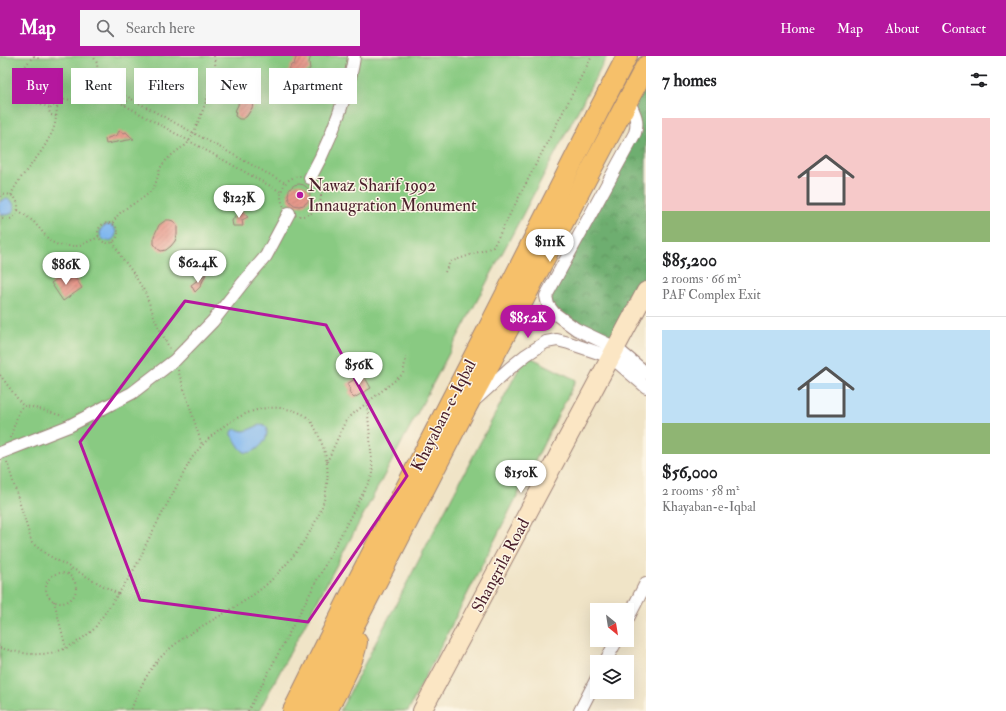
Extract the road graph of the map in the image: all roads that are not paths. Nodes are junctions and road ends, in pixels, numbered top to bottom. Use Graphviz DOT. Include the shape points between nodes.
graph roads {
  1 [pos="354,56"];
  2 [pos="627,56"];
  3 [pos="646,66"];
  4 [pos="628,100"];
  5 [pos="310,178"];
  6 [pos="290,213"];
  7 [pos="646,291"];
  8 [pos="613,353"];
  9 [pos="646,373"];
  10 [pos="646,387"];
  11 [pos="466,408"];
  12 [pos="4,451"];
  13 [pos="646,583"];
  14 [pos="634,606"];
  15 [pos="349,616"];
  16 [pos="590,692"];
  17 [pos="281,711"];
  18 [pos="293,711"];
  19 [pos="310,711"];
  20 [pos="327,711"];
  21 [pos="422,711"];
  22 [pos="580,711"];
  1 -- 5 [label="street" via="353,69 340,113 321,159"];
  2 -- 15 [label="main road, Khayaban-e-Iqbal" via="489,327"];
  3 -- 4 [label="main road, Khayaban-e-Iqbal"];
  4 -- 8 [label="street" via="637,125 635,133 546,296 548,305 554,313"];
  4 -- 11 [label="main road, Khayaban-e-Iqbal"];
  6 -- 12 [label="street" via="266,256 213,321 175,360 132,393 69,426"];
  7 -- 8 [label="street, Shangrila Road"];
  8 -- 9 [label="street"];
  8 -- 10 [label="street"];
  8 -- 11 [label="street" via="557,340 546,342 510,368"];
  8 -- 21 [label="street, Shangrila Road"];
  11 -- 15 [label="main road, Khayaban-e-Iqbal"];
  13 -- 14 [label="street"];
  15 -- 17 [label="main road" via="329,624"];
  15 -- 18 [label="main road, Khayaban-e-Iqbal"];
  15 -- 19 [label="main road, Khayaban-e-Iqbal"];
  15 -- 20 [label="main road" via="358,636 356,647"];
  16 -- 22 [label="street"];
}
